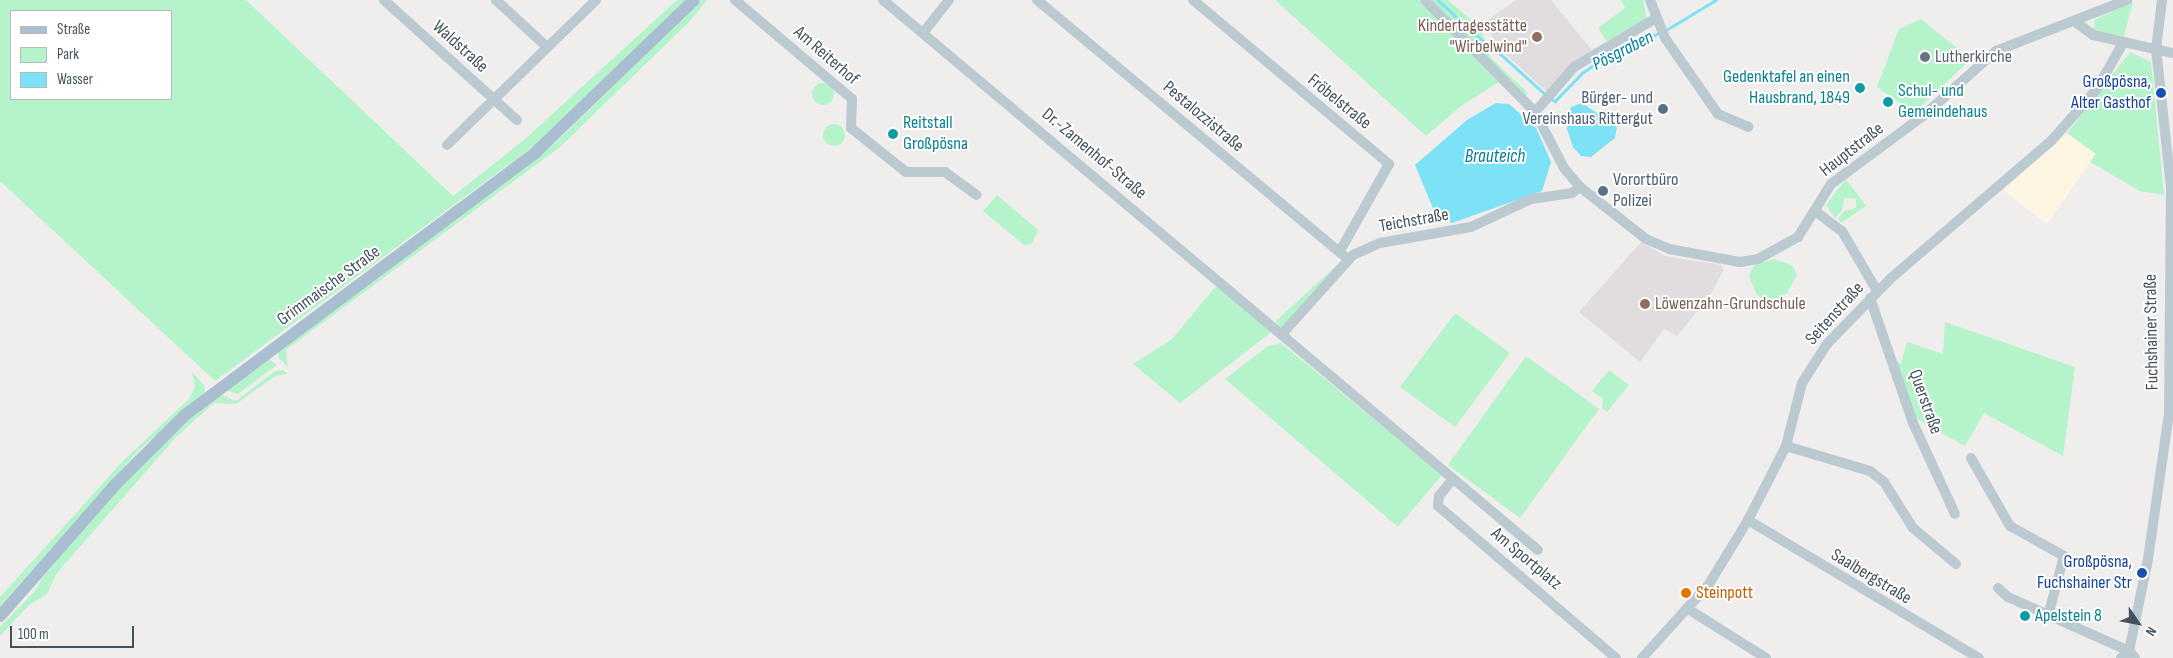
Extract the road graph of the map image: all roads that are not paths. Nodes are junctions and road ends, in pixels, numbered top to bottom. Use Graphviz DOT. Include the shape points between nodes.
graph roads {
  1 [pos="384,0"];
  2 [pos="496,0"];
  3 [pos="596,0"];
  4 [pos="694,0"];
  5 [pos="735,0"];
  6 [pos="883,0"];
  7 [pos="949,0"];
  8 [pos="1037,0"];
  9 [pos="1193,0"];
  10 [pos="1426,0"];
  11 [pos="1650,0"];
  12 [pos="2127,0"];
  13 [pos="2162,0"];
  14 [pos="1656,18"];
  15 [pos="2074,21"];
  16 [pos="922,32"];
  17 [pos="2123,43"];
  18 [pos="547,47"];
  19 [pos="2156,49"];
  20 [pos="2173,53"];
  21 [pos="491,97"];
  22 [pos="1535,112"];
  23 [pos="517,120"];
  24 [pos="1748,127"];
  25 [pos="447,145"];
  26 [pos="1580,187"];
  27 [pos="978,195"];
  28 [pos="1815,211"];
  29 [pos="1340,251"];
  30 [pos="1348,259"];
  31 [pos="1874,295"];
  32 [pos="1282,334"];
  33 [pos="1786,446"];
  34 [pos="1971,458"];
  35 [pos="1452,480"];
  36 [pos="1955,514"];
  37 [pos="1748,520"];
  38 [pos="1538,550"];
  39 [pos="1956,564"];
  40 [pos="1998,588"];
  41 [pos="1688,609"];
  42 [pos="0,616"];
  43 [pos="2048,616"];
  44 [pos="2128,656"];
  45 [pos="1616,658"];
  46 [pos="1642,658"];
  47 [pos="1766,658"];
  48 [pos="1979,658"];
  1 -- 21 [label="street, Waldstraße"];
  2 -- 18 [label="street"];
  3 -- 18 [label="street"];
  4 -- 42 [label="main road, Grimmaische Straße" via="536,152 185,415 109,492"];
  5 -- 27 [label="street, Am Reiterhof" via="852,99 851,128 906,172 946,172"];
  6 -- 16 [label="street, Dr.-Zamenhof-Straße"];
  7 -- 16 [label="street"];
  8 -- 29 [label="street, Pestalozzistraße"];
  9 -- 29 [label="street, Fröbelstraße" via="1389,164"];
  10 -- 22 [label="street, Hauptstraße"];
  11 -- 14 [label="street"];
  12 -- 15 [label="street, Hauptstraße"];
  13 -- 19 [label="street, Fuchshainer Straße"];
  14 -- 22 [label="street" via="1574,68"];
  14 -- 24 [label="street" via="1662,32 1718,114"];
  15 -- 17 [label="street" via="2086,32"];
  15 -- 28 [label="street, Hauptstraße" via="1996,51 1923,116 1832,184"];
  16 -- 32 [label="street, Dr.-Zamenhof-Straße"];
  17 -- 19 [label="street"];
  17 -- 31 [label="street, Seitenstraße" via="2096,90 2052,140"];
  18 -- 21 [label="street"];
  19 -- 20 [label="street"];
  19 -- 44 [label="street, Fuchshainer Straße" via="2171,187 2170,395 2151,544"];
  21 -- 23 [label="street, Waldstraße"];
  21 -- 25 [label="street, Waldstraße"];
  22 -- 26 [label="street, Hauptstraße" via="1564,168"];
  26 -- 28 [label="street, Hauptstraße" via="1646,239 1669,249 1728,261 1758,259 1786,246 1798,237"];
  26 -- 30 [label="street, Teichstraße" via="1572,193 1531,199 1471,227 1380,243"];
  28 -- 31 [label="street, Querstraße" via="1842,231"];
  29 -- 30 [label="street, Pestalozzistraße"];
  30 -- 32 [label="street, Teichstraße"];
  31 -- 33 [label="street, Seitenstraße" via="1832,338 1806,375"];
  31 -- 36 [label="street, Querstraße" via="1913,422"];
  32 -- 35 [label="street, Am Sportplatz"];
  33 -- 37 [label="street, Seitenstraße"];
  33 -- 39 [label="street" via="1870,471 1884,482 1913,528"];
  34 -- 43 [label="street" via="2010,526 2064,556"];
  35 -- 38 [label="street, Am Sportplatz"];
  35 -- 45 [label="street, Am Sportplatz" via="1439,496 1438,506"];
  37 -- 41 [label="street, Seitenstraße"];
  37 -- 48 [label="street, Saalbergstraße"];
  40 -- 43 [label="street"];
  41 -- 46 [label="street, Seitenstraße"];
  41 -- 47 [label="street"];
  43 -- 44 [label="street"];
}
